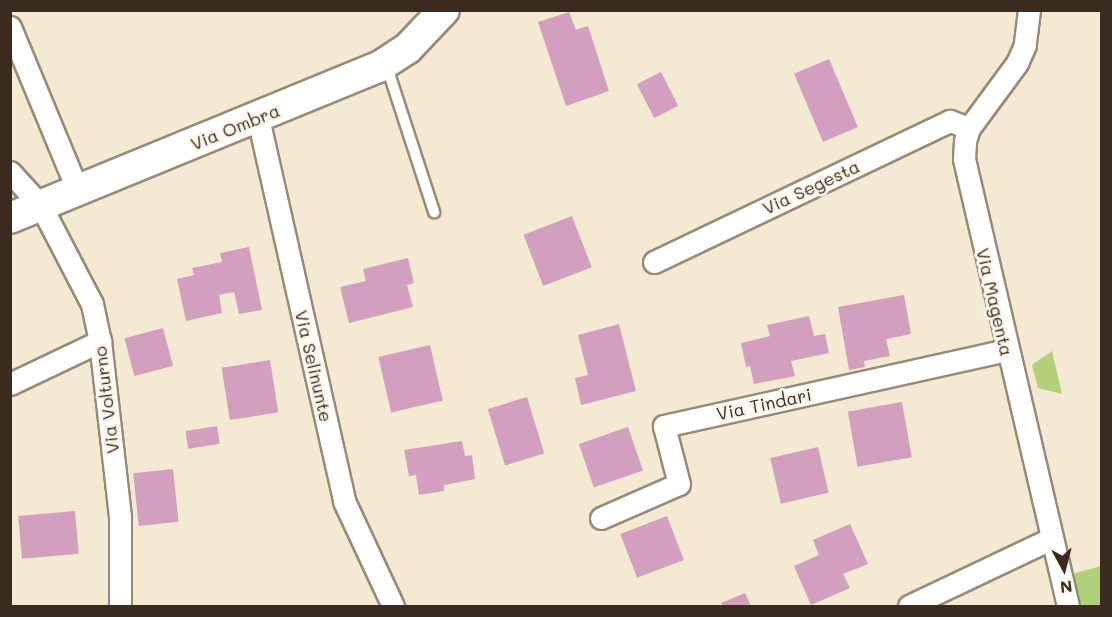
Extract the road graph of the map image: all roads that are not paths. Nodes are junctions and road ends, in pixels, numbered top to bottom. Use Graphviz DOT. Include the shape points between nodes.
graph roads {
  1 [pos="444,10"];
  2 [pos="1029,10"];
  3 [pos="10,27"];
  4 [pos="386,63"];
  5 [pos="258,118"];
  6 [pos="969,128"];
  7 [pos="10,172"];
  8 [pos="78,191"];
  9 [pos="40,206"];
  10 [pos="434,212"];
  11 [pos="10,218"];
  12 [pos="654,262"];
  13 [pos="100,341"];
  14 [pos="1007,350"];
  15 [pos="10,384"];
  16 [pos="601,518"];
  17 [pos="1052,538"];
  18 [pos="120,606"];
  19 [pos="393,606"];
  20 [pos="909,606"];
  21 [pos="1068,606"];
  1 -- 4 [label="main road, Via Ombra" via="408,48"];
  2 -- 6 [label="street, Via Magenta" via="1017,63"];
  3 -- 8 [label="street"];
  4 -- 5 [label="main road, Via Ombra"];
  4 -- 10 [label="lane"];
  5 -- 8 [label="main road, Via Ombra"];
  5 -- 19 [label="street, Via Selinunte" via="344,501"];
  6 -- 12 [label="street, Via Segesta" via="950,121"];
  6 -- 14 [label="street, Via Magenta" via="964,141 966,170"];
  7 -- 9 [label="street, Via Volturno"];
  8 -- 9 [label="main road, Via Ombra"];
  9 -- 11 [label="main road, Via Ombra"];
  9 -- 13 [label="street, Via Volturno" via="92,304"];
  13 -- 15 [label="street"];
  13 -- 18 [label="street, Via Volturno" via="120,516"];
  14 -- 16 [label="street, Via Tindari" via="664,426 679,484"];
  14 -- 17 [label="street, Via Magenta"];
  17 -- 20 [label="street"];
  17 -- 21 [label="street, Via Magenta"];
}
